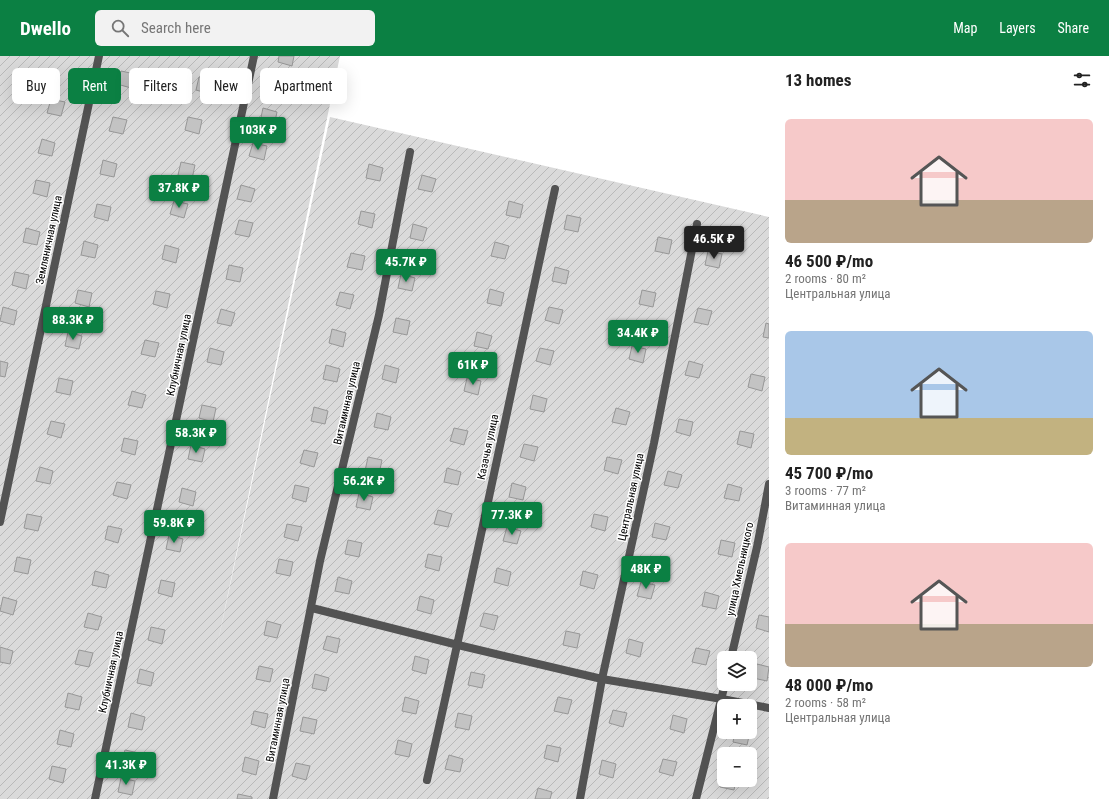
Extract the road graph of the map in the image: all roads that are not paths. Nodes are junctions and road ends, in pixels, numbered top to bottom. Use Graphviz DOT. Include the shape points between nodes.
graph roads {
  1 [pos="99,56"];
  2 [pos="254,56"];
  3 [pos="410,152"];
  4 [pos="555,189"];
  5 [pos="697,224"];
  6 [pos="769,484"];
  7 [pos="0,522"];
  8 [pos="312,608"];
  9 [pos="458,645"];
  10 [pos="734,651"];
  11 [pos="602,679"];
  12 [pos="724,691"];
  13 [pos="722,699"];
  14 [pos="757,706"];
  15 [pos="769,708"];
  16 [pos="717,718"];
  17 [pos="427,780"];
  18 [pos="95,799"];
  19 [pos="273,799"];
  20 [pos="580,799"];
  21 [pos="696,799"];
  1 -- 7 [label="street, Земляничная улица"];
  2 -- 18 [label="street, Клубничная улица"];
  3 -- 8 [label="street, Витаминная улица" via="379,314 320,561"];
  4 -- 9 [label="street, Казачья улица"];
  5 -- 11 [label="street, Центральная улица" via="654,443"];
  6 -- 10 [label="street, улица Хмельницкого" via="758,547"];
  8 -- 9 [label="street"];
  8 -- 19 [label="street, Витаминная улица"];
  9 -- 11 [label="street"];
  9 -- 17 [label="street, Казачья улица"];
  11 -- 13 [label="street"];
  11 -- 20 [label="street, Центральная улица"];
  12 -- 13 [label="street"];
  14 -- 15 [label="street"];
  16 -- 21 [label="street"];
}
